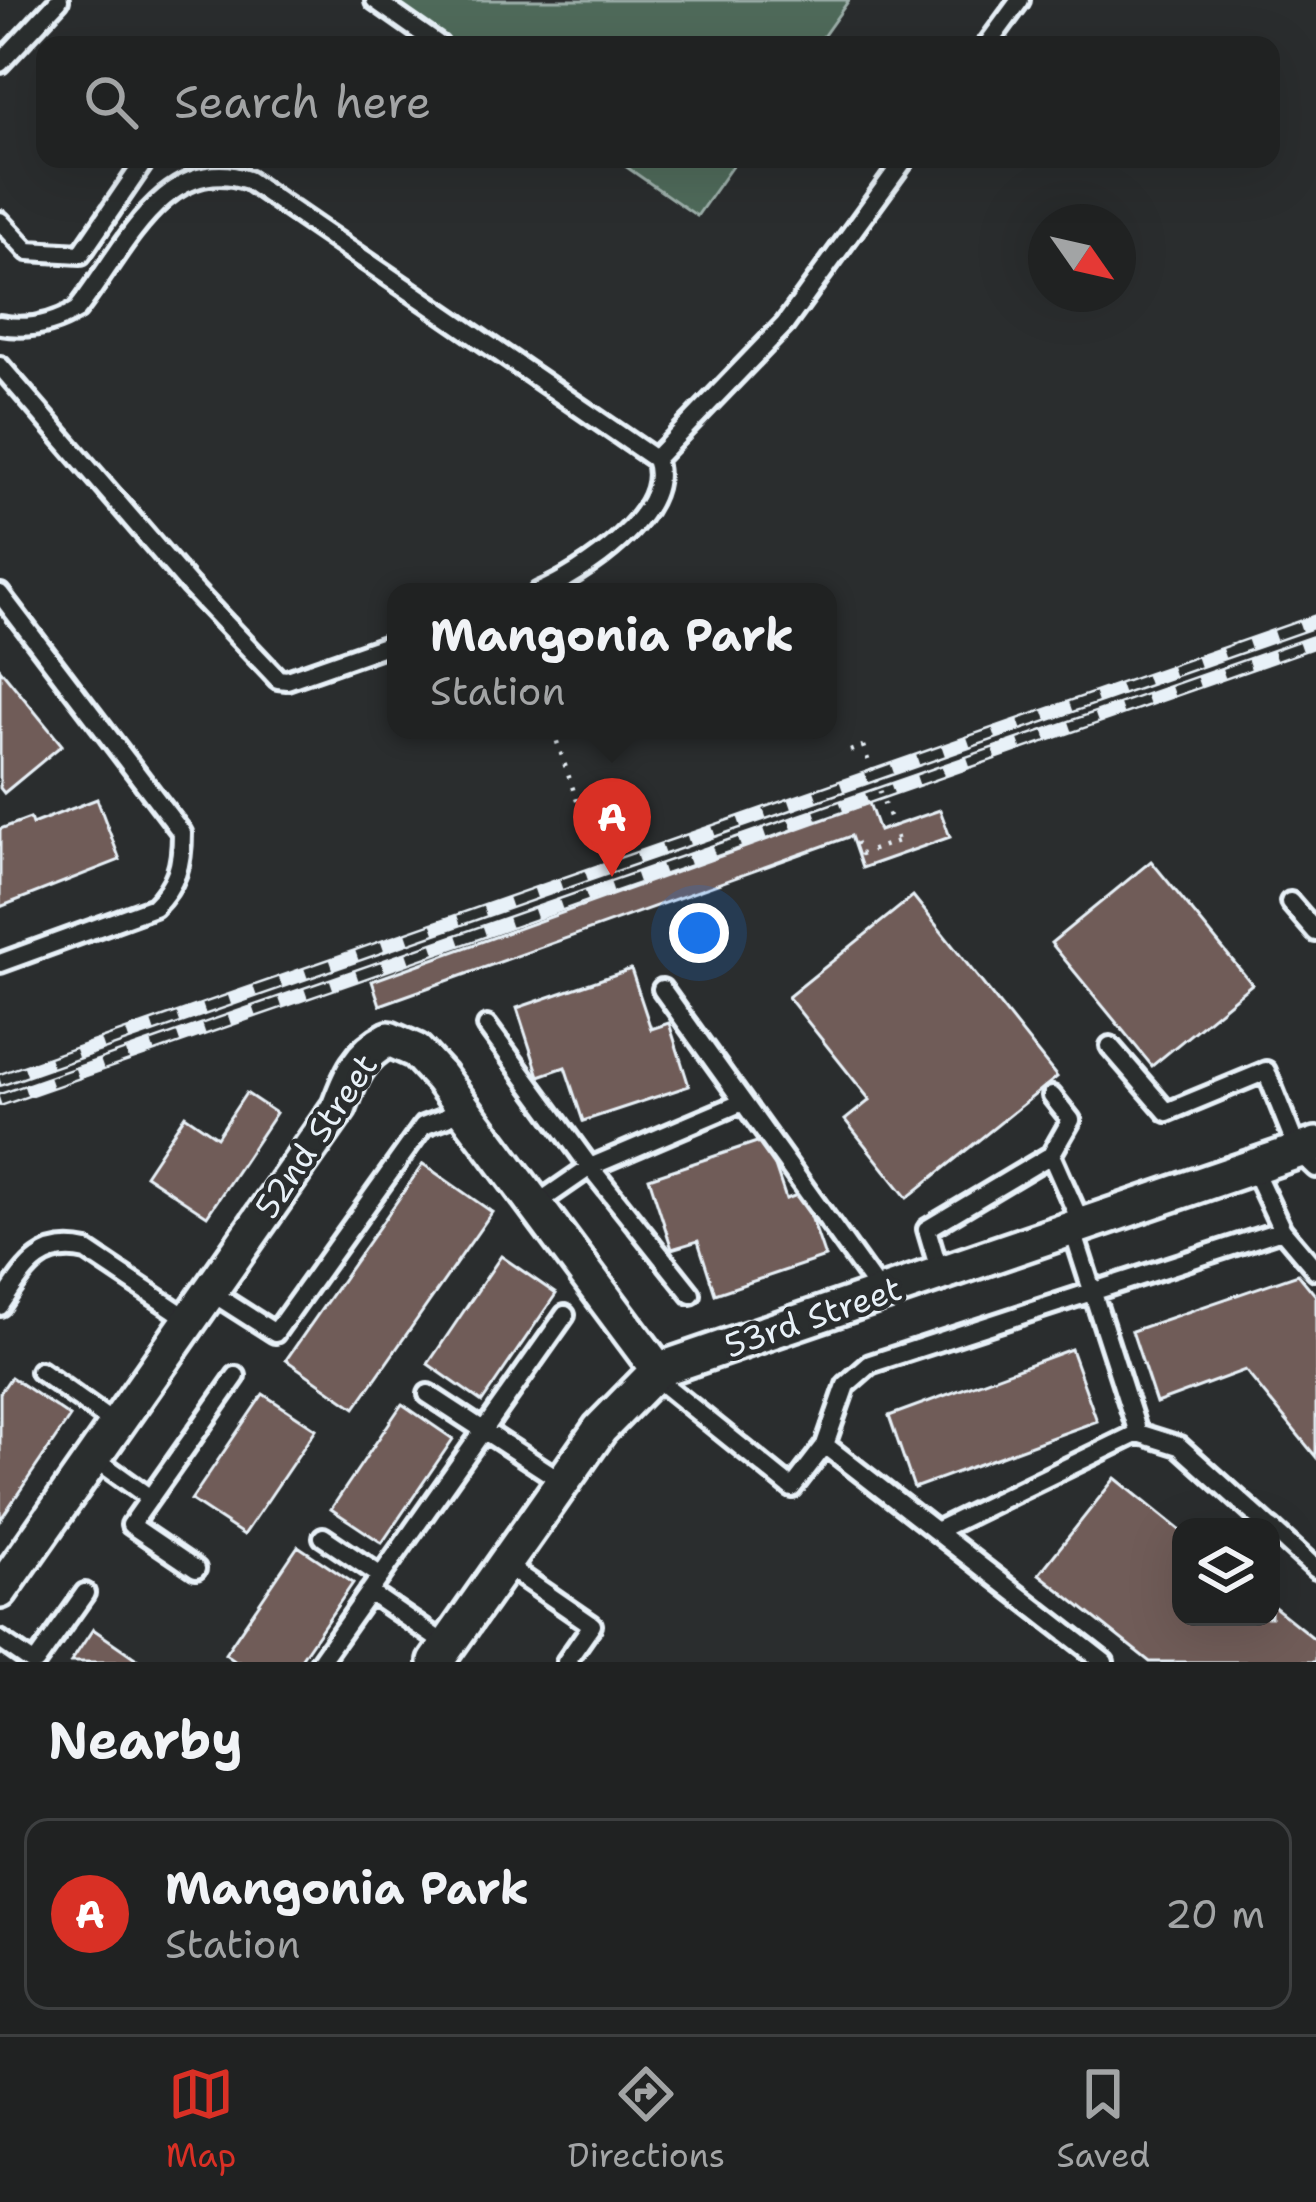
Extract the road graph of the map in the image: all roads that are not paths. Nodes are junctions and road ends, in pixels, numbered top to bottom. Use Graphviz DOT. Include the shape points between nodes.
graph roads {
  1 [pos="59,0"];
  2 [pos="375,0"];
  3 [pos="1020,0"];
  4 [pos="427,36"];
  5 [pos="994,36"];
  6 [pos="0,63"];
  7 [pos="140,168"];
  8 [pos="898,168"];
  9 [pos="0,221"];
  10 [pos="0,325"];
  11 [pos="0,366"];
  12 [pos="656,459"];
  13 [pos="554,583"];
  14 [pos="0,594"];
  15 [pos="387,645"];
  16 [pos="1289,902"];
  17 [pos="1316,932"];
  18 [pos="0,963"];
  19 [pos="662,989"];
  20 [pos="487,1026"];
  21 [pos="1110,1046"];
  22 [pos="1052,1096"];
  23 [pos="743,1102"];
  24 [pos="465,1110"];
  25 [pos="1310,1154"];
  26 [pos="1051,1155"];
  27 [pos="1252,1166"];
  28 [pos="590,1167"];
  29 [pos="535,1205"];
  30 [pos="1077,1226"];
  31 [pos="1282,1230"];
  32 [pos="1316,1270"];
  33 [pos="940,1273"];
  34 [pos="209,1291"];
  35 [pos="691,1294"];
  36 [pos="881,1294"];
  37 [pos="1093,1294"];
  38 [pos="0,1306"];
  39 [pos="565,1315"];
  40 [pos="190,1320"];
  41 [pos="40,1371"];
  42 [pos="655,1372"];
  43 [pos="236,1376"];
  44 [pos="428,1394"];
  45 [pos="116,1425"];
  46 [pos="484,1430"];
  47 [pos="1138,1433"];
  48 [pos="825,1444"];
  49 [pos="93,1457"];
  50 [pos="563,1482"];
  51 [pos="150,1498"];
  52 [pos="1259,1518"];
  53 [pos="936,1531"];
  54 [pos="1280,1537"];
  55 [pos="323,1538"];
  56 [pos="505,1565"];
  57 [pos="196,1569"];
  58 [pos="1316,1569"];
  59 [pos="4,1575"];
  60 [pos="381,1576"];
  61 [pos="369,1592"];
  62 [pos="85,1593"];
  63 [pos="0,1640"];
  64 [pos="442,1654"];
  65 [pos="34,1662"];
  66 [pos="320,1662"];
  67 [pos="566,1662"];
  68 [pos="1104,1662"];
  1 -- 6 [label="lane"];
  2 -- 4 [label="lane"];
  3 -- 5 [label="lane"];
  7 -- 9 [label="lane" via="81,254 28,251"];
  8 -- 12 [label="lane" via="785,324"];
  10 -- 12 [label="lane" via="37,325 77,310 159,199 218,173 232,175"];
  11 -- 15 [label="lane" via="278,680"];
  12 -- 13 [label="lane" via="655,495 635,523 604,554"];
  14 -- 18 [label="lane" via="182,833 182,859 154,907"];
  16 -- 17 [label="lane"];
  19 -- 23 [label="lane"];
  20 -- 28 [label="lane"];
  21 -- 25 [label="lane" via="1167,1112 1266,1071"];
  22 -- 26 [label="lane" via="1071,1120"];
  23 -- 28 [label="lane"];
  23 -- 36 [label="lane"];
  24 -- 29 [label="street, 52nd Street"];
  24 -- 34 [label="lane" via="423,1126 275,1333"];
  24 -- 34 [label="street, 52nd Street" via="416,1051 388,1039 370,1048"];
  25 -- 27 [label="street, 53rd Street"];
  26 -- 30 [label="lane"];
  26 -- 33 [label="lane" via="927,1229"];
  27 -- 30 [label="street, 53rd Street"];
  27 -- 31 [label="lane"];
  28 -- 29 [label="lane"];
  28 -- 35 [label="lane"];
  29 -- 42 [label="street, 52nd Street"];
  30 -- 33 [label="street, 53rd Street"];
  30 -- 37 [label="lane"];
  31 -- 32 [label="lane"];
  31 -- 37 [label="lane"];
  33 -- 36 [label="street, 53rd Street"];
  34 -- 40 [label="street, 52nd Street"];
  36 -- 42 [label="street, 53rd Street"];
  37 -- 47 [label="lane"];
  37 -- 48 [label="lane" via="870,1364 846,1385"];
  38 -- 40 [label="lane" via="45,1252 67,1246 87,1251"];
  39 -- 46 [label="lane"];
  40 -- 45 [label="street, 52nd Street"];
  41 -- 45 [label="lane"];
  42 -- 48 [label="lane" via="792,1488"];
  42 -- 50 [label="street, 53rd Street"];
  43 -- 51 [label="lane"];
  44 -- 46 [label="lane"];
  45 -- 49 [label="street, 52nd Street"];
  46 -- 50 [label="lane"];
  46 -- 60 [label="lane"];
  47 -- 52 [label="lane" via="1179,1446"];
  47 -- 53 [label="lane"];
  48 -- 53 [label="lane"];
  49 -- 51 [label="lane"];
  49 -- 59 [label="street, 52nd Street"];
  50 -- 56 [label="street, 53rd Street"];
  51 -- 57 [label="lane" via="131,1525"];
  53 -- 68 [label="lane"];
  54 -- 58 [label="lane"];
  55 -- 60 [label="lane"];
  56 -- 64 [label="street, 53rd Street"];
  56 -- 67 [label="lane" via="592,1625"];
  60 -- 61 [label="lane"];
  61 -- 64 [label="lane"];
  61 -- 66 [label="lane"];
  62 -- 65 [label="lane"];
  63 -- 65 [label="lane"];
}
